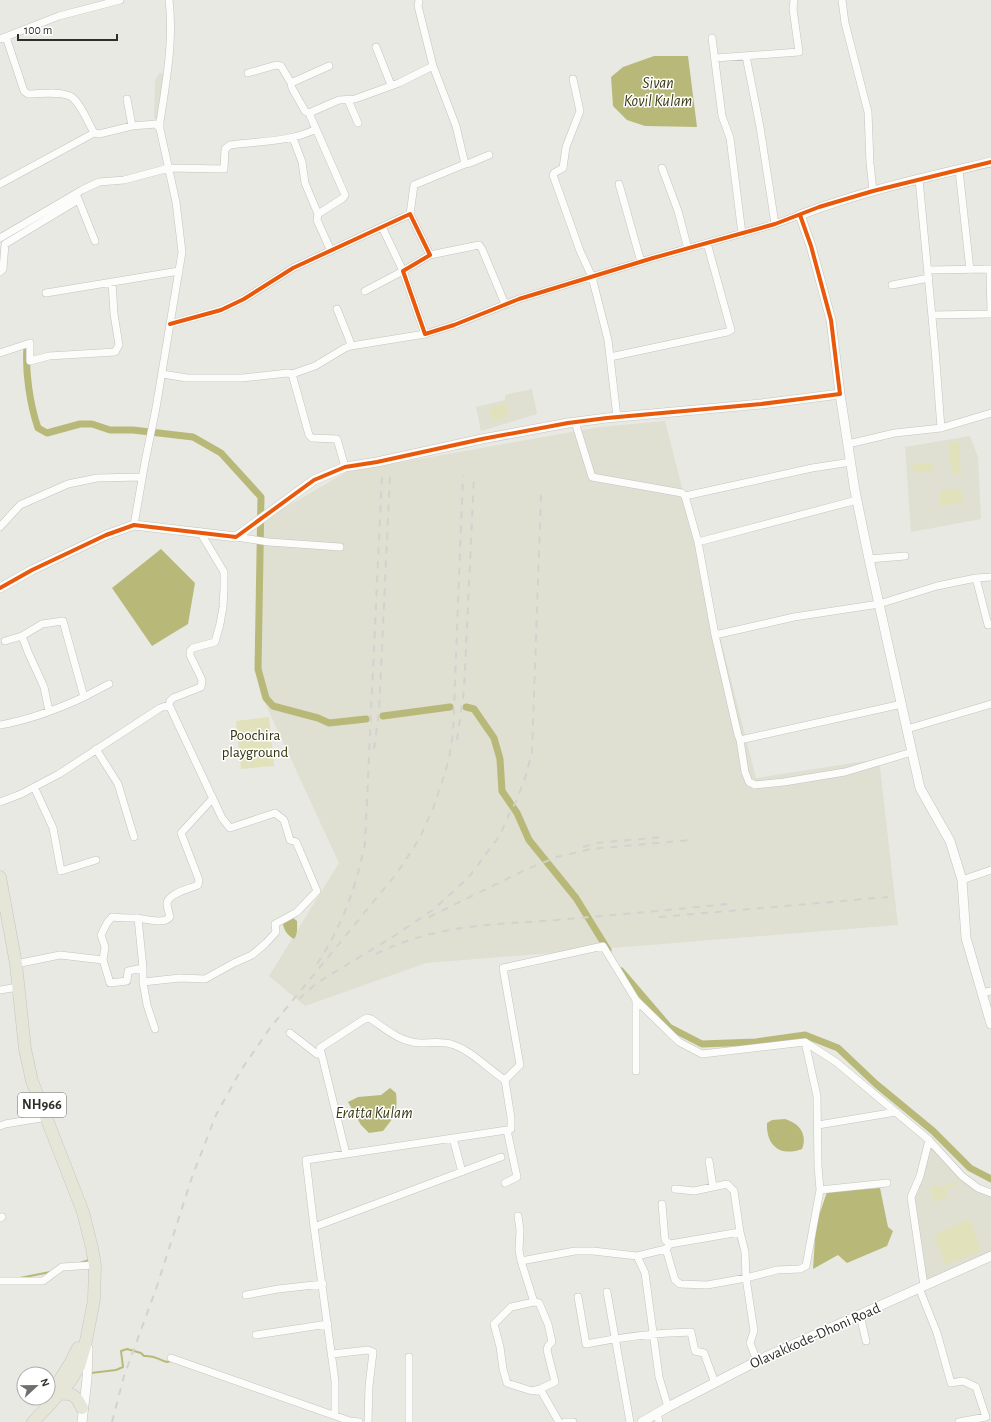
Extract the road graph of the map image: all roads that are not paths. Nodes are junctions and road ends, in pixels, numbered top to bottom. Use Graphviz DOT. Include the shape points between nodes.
graph roads {
  1 [pos="120,0"];
  2 [pos="169,0"];
  3 [pos="419,0"];
  4 [pos="794,0"];
  5 [pos="842,0"];
  6 [pos="3,38"];
  7 [pos="712,38"];
  8 [pos="376,47"];
  9 [pos="746,56"];
  10 [pos="715,58"];
  11 [pos="329,66"];
  12 [pos="433,66"];
  13 [pos="248,73"];
  14 [pos="573,79"];
  15 [pos="291,83"];
  16 [pos="391,85"];
  17 [pos="126,99"];
  18 [pos="348,100"];
  19 [pos="309,113"];
  20 [pos="358,123"];
  21 [pos="132,126"];
  22 [pos="160,129"];
  23 [pos="316,129"];
  24 [pos="94,133"];
  25 [pos="293,138"];
  26 [pos="489,155"];
  27 [pos="991,162"];
  28 [pos="465,164"];
  29 [pos="169,168"];
  30 [pos="662,168"];
  31 [pos="959,170"];
  32 [pos="919,179"];
  33 [pos="0,184"];
  34 [pos="619,184"];
  35 [pos="873,191"];
  36 [pos="77,197"];
  37 [pos="318,214"];
  38 [pos="410,214"];
  39 [pos="800,215"];
  40 [pos="775,224"];
  41 [pos="382,227"];
  42 [pos="742,234"];
  43 [pos="0,238"];
  44 [pos="95,241"];
  45 [pos="707,243"];
  46 [pos="688,248"];
  47 [pos="331,251"];
  48 [pos="430,255"];
  49 [pos="641,262"];
  50 [pos="928,270"];
  51 [pos="970,270"];
  52 [pos="179,271"];
  53 [pos="402,271"];
  54 [pos="0,272"];
  55 [pos="592,277"];
  56 [pos="929,278"];
  57 [pos="112,282"];
  58 [pos="892,285"];
  59 [pos="365,291"];
  60 [pos="46,293"];
  61 [pos="505,304"];
  62 [pos="338,309"];
  63 [pos="932,315"];
  64 [pos="170,324"];
  65 [pos="425,334"];
  66 [pos="351,346"];
  67 [pos="0,353"];
  68 [pos="610,357"];
  69 [pos="162,374"];
  70 [pos="292,374"];
  71 [pos="840,394"];
  72 [pos="991,413"];
  73 [pos="617,417"];
  74 [pos="575,422"];
  75 [pos="941,428"];
  76 [pos="848,444"];
  77 [pos="851,462"];
  78 [pos="345,467"];
  79 [pos="142,477"];
  80 [pos="685,496"];
  81 [pos="857,500"];
  82 [pos="134,525"];
  83 [pos="0,527"];
  84 [pos="200,532"];
  85 [pos="236,537"];
  86 [pos="698,542"];
  87 [pos="340,547"];
  88 [pos="905,556"];
  89 [pos="869,559"];
  90 [pos="991,577"];
  91 [pos="976,578"];
  92 [pos="0,588"];
  93 [pos="879,604"];
  94 [pos="991,624"];
  95 [pos="715,635"];
  96 [pos="22,636"];
  97 [pos="5,642"];
  98 [pos="110,684"];
  99 [pos="84,697"];
  100 [pos="902,704"];
  101 [pos="991,704"];
  102 [pos="169,705"];
  103 [pos="49,711"];
  104 [pos="0,725"];
  105 [pos="907,729"];
  106 [pos="740,740"];
  107 [pos="96,749"];
  108 [pos="912,752"];
  109 [pos="34,787"];
  110 [pos="213,798"];
  111 [pos="0,802"];
  112 [pos="134,837"];
  113 [pos="96,860"];
  114 [pos="991,870"];
  115 [pos="0,877"];
  116 [pos="962,880"];
  117 [pos="138,918"];
  118 [pos="103,960"];
  119 [pos="16,964"];
  120 [pos="143,968"];
  121 [pos="143,982"];
  122 [pos="18,987"];
  123 [pos="0,990"];
  124 [pos="986,992"];
  125 [pos="636,1000"];
  126 [pos="991,1024"];
  127 [pos="155,1029"];
  128 [pos="290,1033"];
  129 [pos="805,1042"];
  130 [pos="320,1050"];
  131 [pos="636,1071"];
  132 [pos="504,1080"];
  133 [pos="896,1112"];
  134 [pos="47,1117"];
  135 [pos="818,1125"];
  136 [pos="0,1126"];
  137 [pos="507,1130"];
  138 [pos="453,1138"];
  139 [pos="929,1140"];
  140 [pos="346,1154"];
  141 [pos="501,1157"];
  142 [pos="709,1161"];
  143 [pos="462,1172"];
  144 [pos="887,1183"];
  145 [pos="505,1184"];
  146 [pos="713,1187"];
  147 [pos="675,1189"];
  148 [pos="820,1190"];
  149 [pos="991,1193"];
  150 [pos="662,1204"];
  151 [pos="518,1216"];
  152 [pos="314,1227"];
  153 [pos="740,1232"];
  154 [pos="668,1246"];
  155 [pos="637,1256"];
  156 [pos="991,1256"];
  157 [pos="521,1261"];
  158 [pos="95,1265"];
  159 [pos="746,1278"];
  160 [pos="0,1280"];
  161 [pos="323,1284"];
  162 [pos="922,1287"];
  163 [pos="607,1292"];
  164 [pos="246,1295"];
  165 [pos="578,1296"];
  166 [pos="534,1302"];
  167 [pos="860,1315"];
  168 [pos="328,1324"];
  169 [pos="89,1328"];
  170 [pos="653,1334"];
  171 [pos="256,1335"];
  172 [pos="615,1338"];
  173 [pos="866,1340"];
  174 [pos="332,1354"];
  175 [pos="409,1357"];
  176 [pos="171,1358"];
  177 [pos="757,1361"];
  178 [pos="715,1383"];
  179 [pos="56,1385"];
  180 [pos="540,1389"];
  181 [pos="60,1394"];
  182 [pos="43,1406"];
  183 [pos="668,1407"];
  184 [pos="82,1408"];
  185 [pos="335,1415"];
  186 [pos="658,1418"];
  187 [pos="32,1422"];
  188 [pos="82,1422"];
  189 [pos="359,1422"];
  190 [pos="368,1422"];
  191 [pos="409,1422"];
  192 [pos="559,1422"];
  193 [pos="565,1422"];
  194 [pos="573,1422"];
  195 [pos="630,1422"];
  196 [pos="642,1422"];
  197 [pos="959,1422"];
  1 -- 6 [label="street" via="59,16"];
  2 -- 22 [label="street" via="169,62"];
  3 -- 12 [label="street" via="418,6"];
  4 -- 9 [label="street" via="799,52"];
  5 -- 35 [label="street" via="845,24 868,112"];
  6 -- 24 [label="street" via="24,91 28,94 71,96 84,113"];
  7 -- 10 [label="street"];
  8 -- 16 [label="street"];
  9 -- 10 [label="street"];
  9 -- 40 [label="street"];
  10 -- 42 [label="street" via="722,116 730,138"];
  11 -- 15 [label="street"];
  12 -- 16 [label="street"];
  12 -- 28 [label="street" via="456,126"];
  13 -- 15 [label="street" via="276,65 281,66"];
  14 -- 55 [label="street" via="580,111 566,147 563,168 553,175"];
  15 -- 19 [label="street" via="305,111"];
  16 -- 18 [label="street"];
  17 -- 21 [label="street"];
  18 -- 19 [label="street" via="339,100"];
  18 -- 20 [label="street"];
  19 -- 23 [label="street"];
  21 -- 22 [label="street" via="156,124"];
  21 -- 24 [label="street"];
  22 -- 29 [label="street"];
  23 -- 25 [label="street"];
  23 -- 37 [label="street" via="345,195"];
  24 -- 33 [label="street"];
  25 -- 29 [label="street" via="230,145 225,149 224,169"];
  25 -- 37 [label="street" via="302,162 305,183"];
  26 -- 28 [label="street"];
  27 -- 31 [label="street"];
  28 -- 38 [label="street" via="414,185"];
  29 -- 36 [label="street" via="124,180 99,182"];
  29 -- 52 [label="street" via="182,252"];
  30 -- 46 [label="street"];
  31 -- 32 [label="street"];
  31 -- 51 [label="street"];
  32 -- 35 [label="street"];
  32 -- 50 [label="street"];
  34 -- 49 [label="street"];
  35 -- 39 [label="street"];
  36 -- 43 [label="street"];
  36 -- 44 [label="street"];
  36 -- 54 [label="street" via="4,244 3,268"];
  37 -- 47 [label="street" via="317,220"];
  38 -- 41 [label="street"];
  38 -- 48 [label="street"];
  39 -- 40 [label="street"];
  39 -- 71 [label="street" via="831,320"];
  40 -- 42 [label="street"];
  41 -- 47 [label="street"];
  41 -- 53 [label="street"];
  42 -- 45 [label="street"];
  45 -- 46 [label="street"];
  45 -- 68 [label="street" via="731,330"];
  46 -- 49 [label="street"];
  47 -- 64 [label="street" via="293,268 244,299 221,310"];
  48 -- 53 [label="street"];
  48 -- 61 [label="street" via="479,245"];
  49 -- 55 [label="street"];
  50 -- 51 [label="street"];
  50 -- 56 [label="street"];
  51 -- 63 [label="street" via="990,270 991,314"];
  52 -- 57 [label="street"];
  52 -- 64 [label="street"];
  53 -- 59 [label="street"];
  53 -- 65 [label="street"];
  55 -- 61 [label="street"];
  55 -- 68 [label="street"];
  56 -- 58 [label="street"];
  56 -- 63 [label="street"];
  57 -- 60 [label="street"];
  57 -- 67 [label="street" via="119,345 116,352 49,356 30,361 30,344"];
  61 -- 65 [label="street"];
  62 -- 66 [label="street"];
  63 -- 75 [label="street"];
  64 -- 69 [label="street"];
  65 -- 66 [label="street"];
  66 -- 70 [label="street" via="315,366"];
  68 -- 73 [label="street"];
  69 -- 70 [label="street" via="187,378 242,378"];
  69 -- 79 [label="street"];
  70 -- 78 [label="street" via="309,435 312,438 337,439"];
  71 -- 73 [label="street" via="754,405"];
  71 -- 76 [label="street"];
  72 -- 75 [label="street"];
  73 -- 74 [label="street"];
  74 -- 78 [label="street"];
  74 -- 80 [label="street" via="592,477 682,493"];
  75 -- 76 [label="street" via="895,433"];
  76 -- 77 [label="street"];
  77 -- 80 [label="street"];
  77 -- 81 [label="street"];
  78 -- 85 [label="street" via="314,480"];
  79 -- 82 [label="street"];
  79 -- 83 [label="street" via="97,478 68,484 20,505"];
  80 -- 86 [label="street"];
  81 -- 86 [label="street"];
  81 -- 89 [label="street"];
  82 -- 84 [label="street"];
  82 -- 92 [label="street" via="106,535"];
  84 -- 85 [label="street"];
  84 -- 102 [label="street" via="224,572 220,624 214,642 190,651 202,680 201,688 173,698"];
  85 -- 87 [label="street"];
  86 -- 95 [label="street"];
  88 -- 89 [label="street"];
  89 -- 93 [label="street"];
  90 -- 91 [label="street"];
  91 -- 93 [label="street" via="937,586"];
  91 -- 94 [label="street" via="988,625"];
  93 -- 95 [label="street" via="794,617"];
  93 -- 100 [label="street"];
  95 -- 106 [label="street"];
  96 -- 97 [label="street"];
  96 -- 99 [label="street" via="42,624 63,621"];
  96 -- 103 [label="street" via="44,687"];
  98 -- 99 [label="street"];
  99 -- 103 [label="street"];
  100 -- 105 [label="street"];
  100 -- 106 [label="street"];
  101 -- 105 [label="street"];
  102 -- 107 [label="street" via="160,708"];
  102 -- 110 [label="street"];
  103 -- 104 [label="street"];
  105 -- 108 [label="street"];
  106 -- 108 [label="street" via="744,772 749,782 755,785 845,772"];
  107 -- 109 [label="street" via="60,774"];
  107 -- 112 [label="street" via="118,784"];
  108 -- 116 [label="street" via="920,788 950,841"];
  109 -- 111 [label="street"];
  109 -- 113 [label="street" via="53,828 61,871"];
  110 -- 117 [label="street" via="181,833 199,880 198,885 169,898 169,919 148,921"];
  110 -- 121 [label="street" via="222,818 230,828 275,813 284,820 290,840 296,842 317,891 297,912 275,924 276,932 266,943 223,970 205,979 180,978"];
  114 -- 116 [label="street"];
  115 -- 119 [label="highway, NH966"];
  116 -- 124 [label="street" via="966,938"];
  117 -- 118 [label="street" via="112,917 101,935 106,947"];
  117 -- 120 [label="street"];
  118 -- 119 [label="street" via="60,955"];
  118 -- 120 [label="street" via="110,983 127,981 128,971"];
  119 -- 122 [label="highway, NH966"];
  120 -- 121 [label="street"];
  121 -- 127 [label="street"];
  122 -- 123 [label="street"];
  122 -- 134 [label="highway, NH966" via="24,1049 32,1081"];
  124 -- 126 [label="street"];
  125 -- 129 [label="street" via="679,1042 702,1054"];
  125 -- 131 [label="street"];
  125 -- 132 [label="street" via="603,946 503,968 520,1065"];
  128 -- 130 [label="street" via="318,1054"];
  129 -- 133 [label="street" via="836,1062"];
  129 -- 135 [label="street" via="817,1096"];
  130 -- 132 [label="street" via="359,1022 371,1018 406,1041 451,1044 469,1052"];
  130 -- 140 [label="street"];
  132 -- 137 [label="street" via="511,1118 511,1128"];
  133 -- 135 [label="street"];
  133 -- 139 [label="street"];
  134 -- 136 [label="street"];
  134 -- 158 [label="highway, NH966" via="83,1212"];
  135 -- 148 [label="street"];
  137 -- 138 [label="street"];
  137 -- 145 [label="street" via="517,1177"];
  138 -- 140 [label="street"];
  138 -- 143 [label="street"];
  139 -- 149 [label="street" via="962,1176 978,1188"];
  139 -- 162 [label="street" via="920,1176 911,1197"];
  140 -- 152 [label="street" via="306,1160"];
  141 -- 143 [label="street"];
  142 -- 146 [label="street"];
  143 -- 152 [label="street"];
  144 -- 148 [label="street"];
  146 -- 147 [label="street" via="694,1191"];
  146 -- 153 [label="street" via="727,1184 734,1190"];
  148 -- 159 [label="street" via="806,1266"];
  150 -- 154 [label="street" via="665,1240"];
  151 -- 157 [label="street"];
  152 -- 161 [label="street"];
  153 -- 154 [label="street"];
  153 -- 159 [label="street" via="745,1252"];
  154 -- 155 [label="street"];
  154 -- 159 [label="street" via="675,1280 680,1284 707,1285"];
  155 -- 157 [label="street" via="575,1251"];
  155 -- 170 [label="street" via="645,1273"];
  156 -- 162 [label="street, Olavakkode-Dhoni Road"];
  157 -- 166 [label="street"];
  158 -- 160 [label="street" via="62,1267 43,1281"];
  158 -- 169 [label="highway, NH966" via="94,1300"];
  159 -- 177 [label="street" via="754,1331 750,1343"];
  161 -- 164 [label="street"];
  161 -- 168 [label="street"];
  162 -- 167 [label="street, Olavakkode-Dhoni Road"];
  162 -- 197 [label="street" via="951,1383 962,1381 976,1387 986,1417"];
  163 -- 172 [label="street"];
  165 -- 172 [label="street" via="586,1344"];
  166 -- 180 [label="street" via="539,1303 552,1334 552,1342 547,1350 555,1382"];
  166 -- 180 [label="street" via="511,1307 494,1324 507,1383 532,1391"];
  167 -- 173 [label="street"];
  167 -- 177 [label="street, Olavakkode-Dhoni Road"];
  168 -- 171 [label="street"];
  168 -- 174 [label="street"];
  169 -- 179 [label="highway, NH966"];
  169 -- 181 [label="highway, NH966" via="79,1366"];
  169 -- 184 [label="street"];
  170 -- 172 [label="street"];
  170 -- 178 [label="street" via="691,1332 695,1351 704,1353"];
  170 -- 183 [label="street" via="659,1377"];
  172 -- 195 [label="street"];
  174 -- 185 [label="street"];
  174 -- 190 [label="street" via="368,1350 373,1352"];
  175 -- 191 [label="street"];
  176 -- 185 [label="street"];
  177 -- 178 [label="street, Olavakkode-Dhoni Road"];
  178 -- 183 [label="street, Olavakkode-Dhoni Road"];
  180 -- 192 [label="street"];
  181 -- 184 [label="highway" via="72,1394"];
  181 -- 187 [label="highway, NH966"];
  182 -- 187 [label="highway, NH966"];
  183 -- 186 [label="street, Olavakkode-Dhoni Road"];
  184 -- 188 [label="street"];
  185 -- 189 [label="street"];
  186 -- 196 [label="street, Olavakkode-Dhoni Road"];
  193 -- 194 [label="street"];
}
